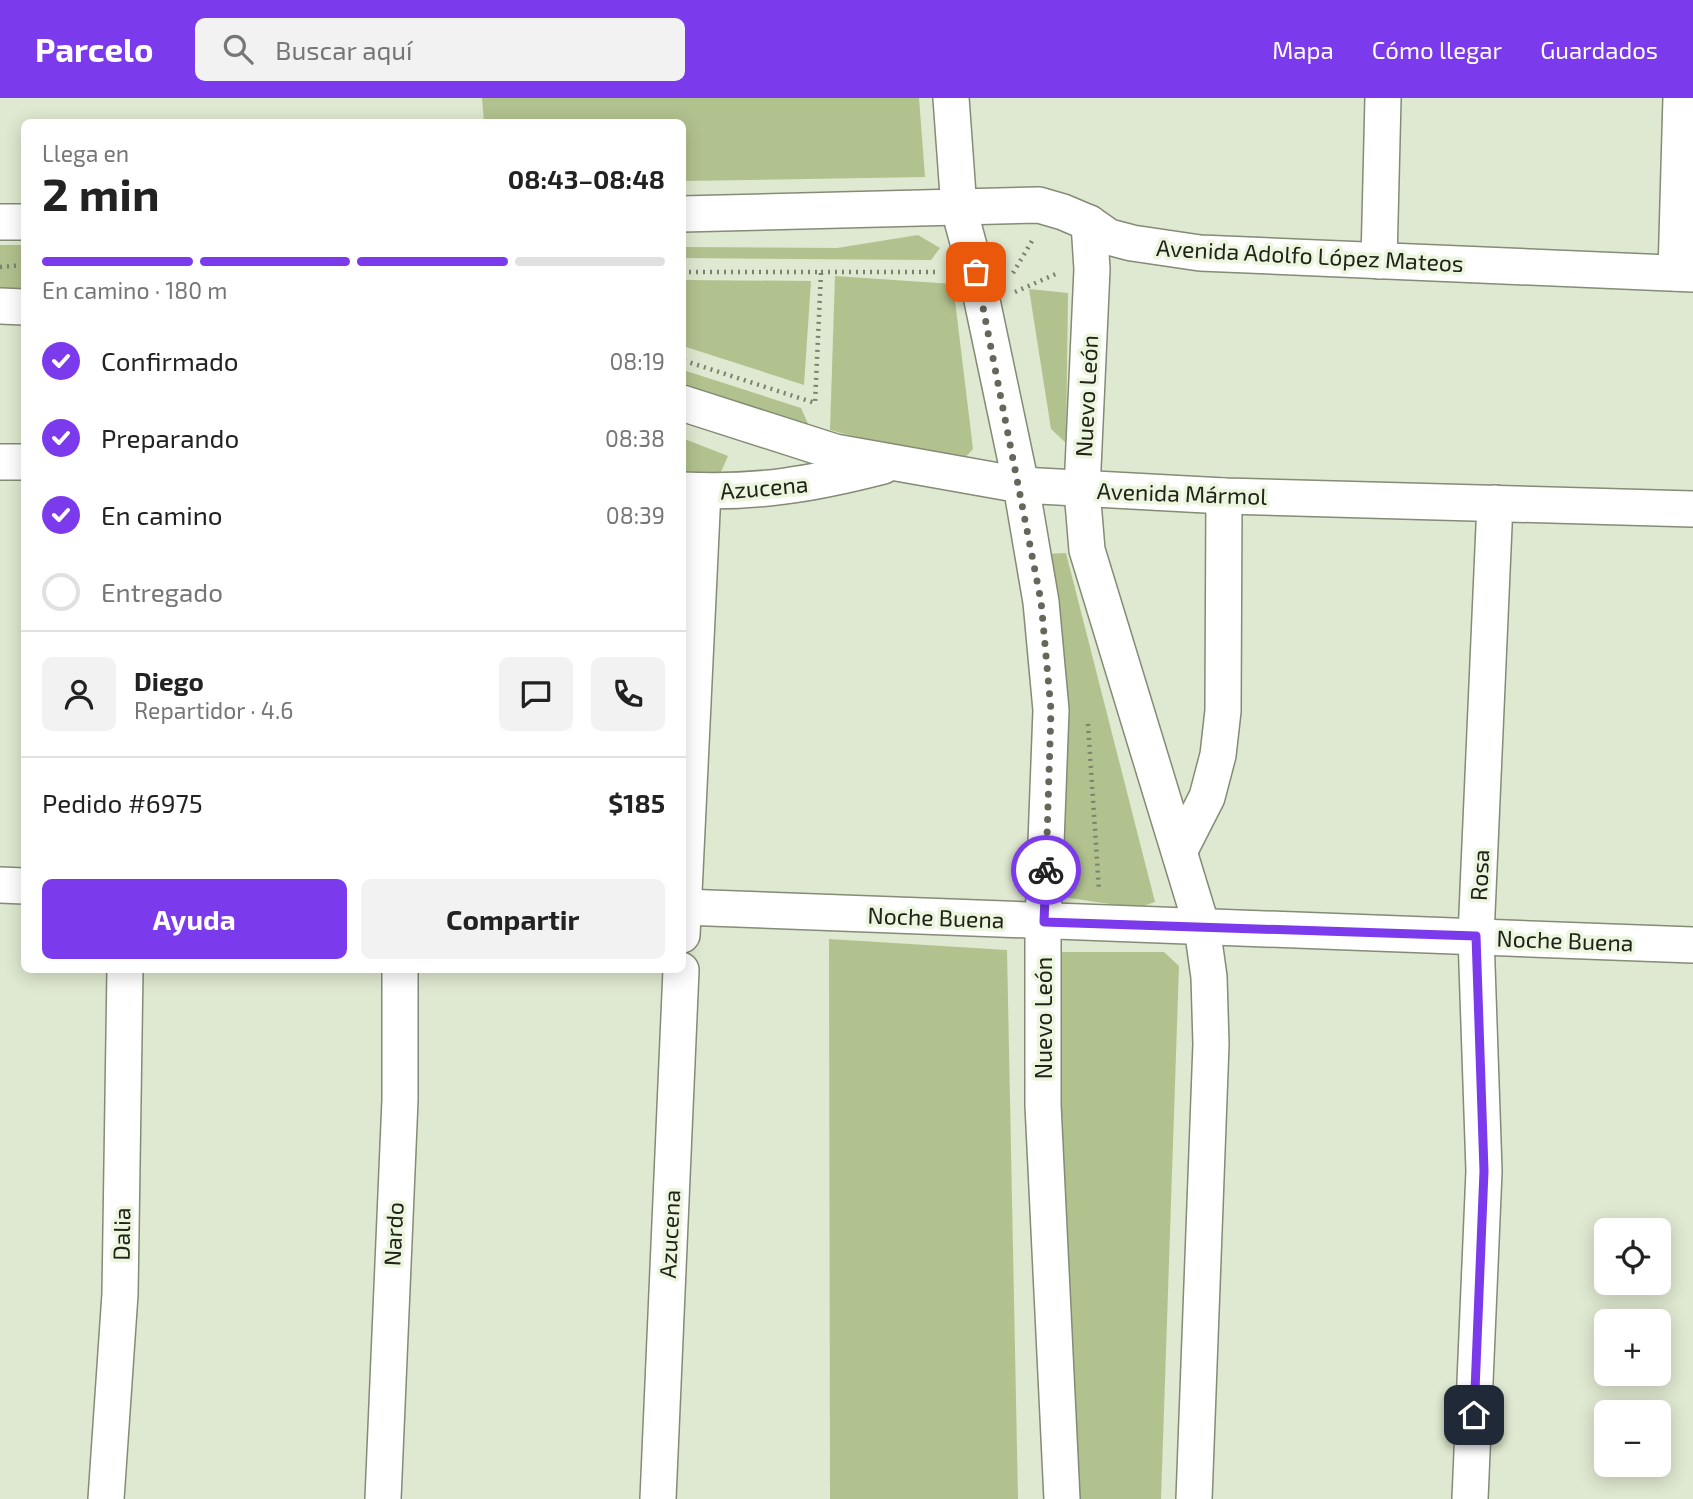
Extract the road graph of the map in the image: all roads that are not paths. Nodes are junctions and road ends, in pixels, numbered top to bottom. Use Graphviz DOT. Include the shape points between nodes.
graph roads {
  1 [pos="951,98"];
  2 [pos="1383,98"];
  3 [pos="1681,98"];
  4 [pos="959,209"];
  5 [pos="686,214"];
  6 [pos="0,222"];
  7 [pos="21,222"];
  8 [pos="1089,223"];
  9 [pos="1379,261"];
  10 [pos="1685,273"];
  11 [pos="0,306"];
  12 [pos="21,306"];
  13 [pos="686,404"];
  14 [pos="0,462"];
  15 [pos="21,462"];
  16 [pos="889,464"];
  17 [pos="1021,485"];
  18 [pos="1082,490"];
  19 [pos="693,491"];
  20 [pos="1224,496"];
  21 [pos="1495,503"];
  22 [pos="1693,509"];
  23 [pos="686,789"];
  24 [pos="1181,848"];
  25 [pos="0,885"];
  26 [pos="21,886"];
  27 [pos="686,917"];
  28 [pos="1044,922"];
  29 [pos="1202,927"];
  30 [pos="1476,936"];
  31 [pos="1693,944"];
  32 [pos="125,973"];
  33 [pos="400,973"];
  34 [pos="681,973"];
  35 [pos="106,1499"];
  36 [pos="383,1499"];
  37 [pos="658,1499"];
  38 [pos="1062,1499"];
  39 [pos="1194,1499"];
  40 [pos="1470,1499"];
  1 -- 4 [label="street, Nuevo León"];
  2 -- 9 [label="street"];
  3 -- 10 [label="street"];
  4 -- 5 [label="street, Avenida Adolfo López Mateos"];
  4 -- 8 [label="street, Avenida Adolfo López Mateos" via="1039,205"];
  4 -- 17 [label="street, Nuevo León"];
  6 -- 7 [label="street"];
  8 -- 9 [label="street, Avenida Adolfo López Mateos" via="1109,237 1167,249"];
  8 -- 18 [label="street, Nuevo León" via="1092,269"];
  9 -- 10 [label="street, Avenida Adolfo López Mateos"];
  11 -- 12 [label="street"];
  13 -- 16 [label="street, Avenida Mármol" via="835,452"];
  14 -- 15 [label="street"];
  16 -- 17 [label="street, Avenida Mármol"];
  16 -- 19 [label="street, Azucena" via="811,484"];
  17 -- 18 [label="street, Avenida Mármol"];
  17 -- 28 [label="street, Nuevo León" via="1041,601 1051,710"];
  18 -- 20 [label="street, Avenida Mármol"];
  18 -- 24 [label="street, Nuevo León" via="1094,578"];
  19 -- 23 [label="street, Azucena"];
  20 -- 21 [label="street, Avenida Mármol"];
  20 -- 24 [label="street" via="1223,711 1218,755 1207,797"];
  21 -- 22 [label="street, Avenida Mármol"];
  21 -- 30 [label="street, Rosa"];
  24 -- 29 [label="street, Nuevo León"];
  25 -- 26 [label="street"];
  27 -- 28 [label="street, Noche Buena"];
  28 -- 29 [label="street, Noche Buena"];
  28 -- 38 [label="street, Nuevo León" via="1044,1105"];
  29 -- 30 [label="street, Noche Buena"];
  29 -- 39 [label="street, Nuevo León" via="1211,1044"];
  30 -- 31 [label="street, Noche Buena"];
  30 -- 40 [label="street, Rosa" via="1484,1171"];
  32 -- 35 [label="street, Dalia" via="120,1294"];
  33 -- 36 [label="street, Nardo" via="400,1100"];
  34 -- 37 [label="street, Azucena"];
}
